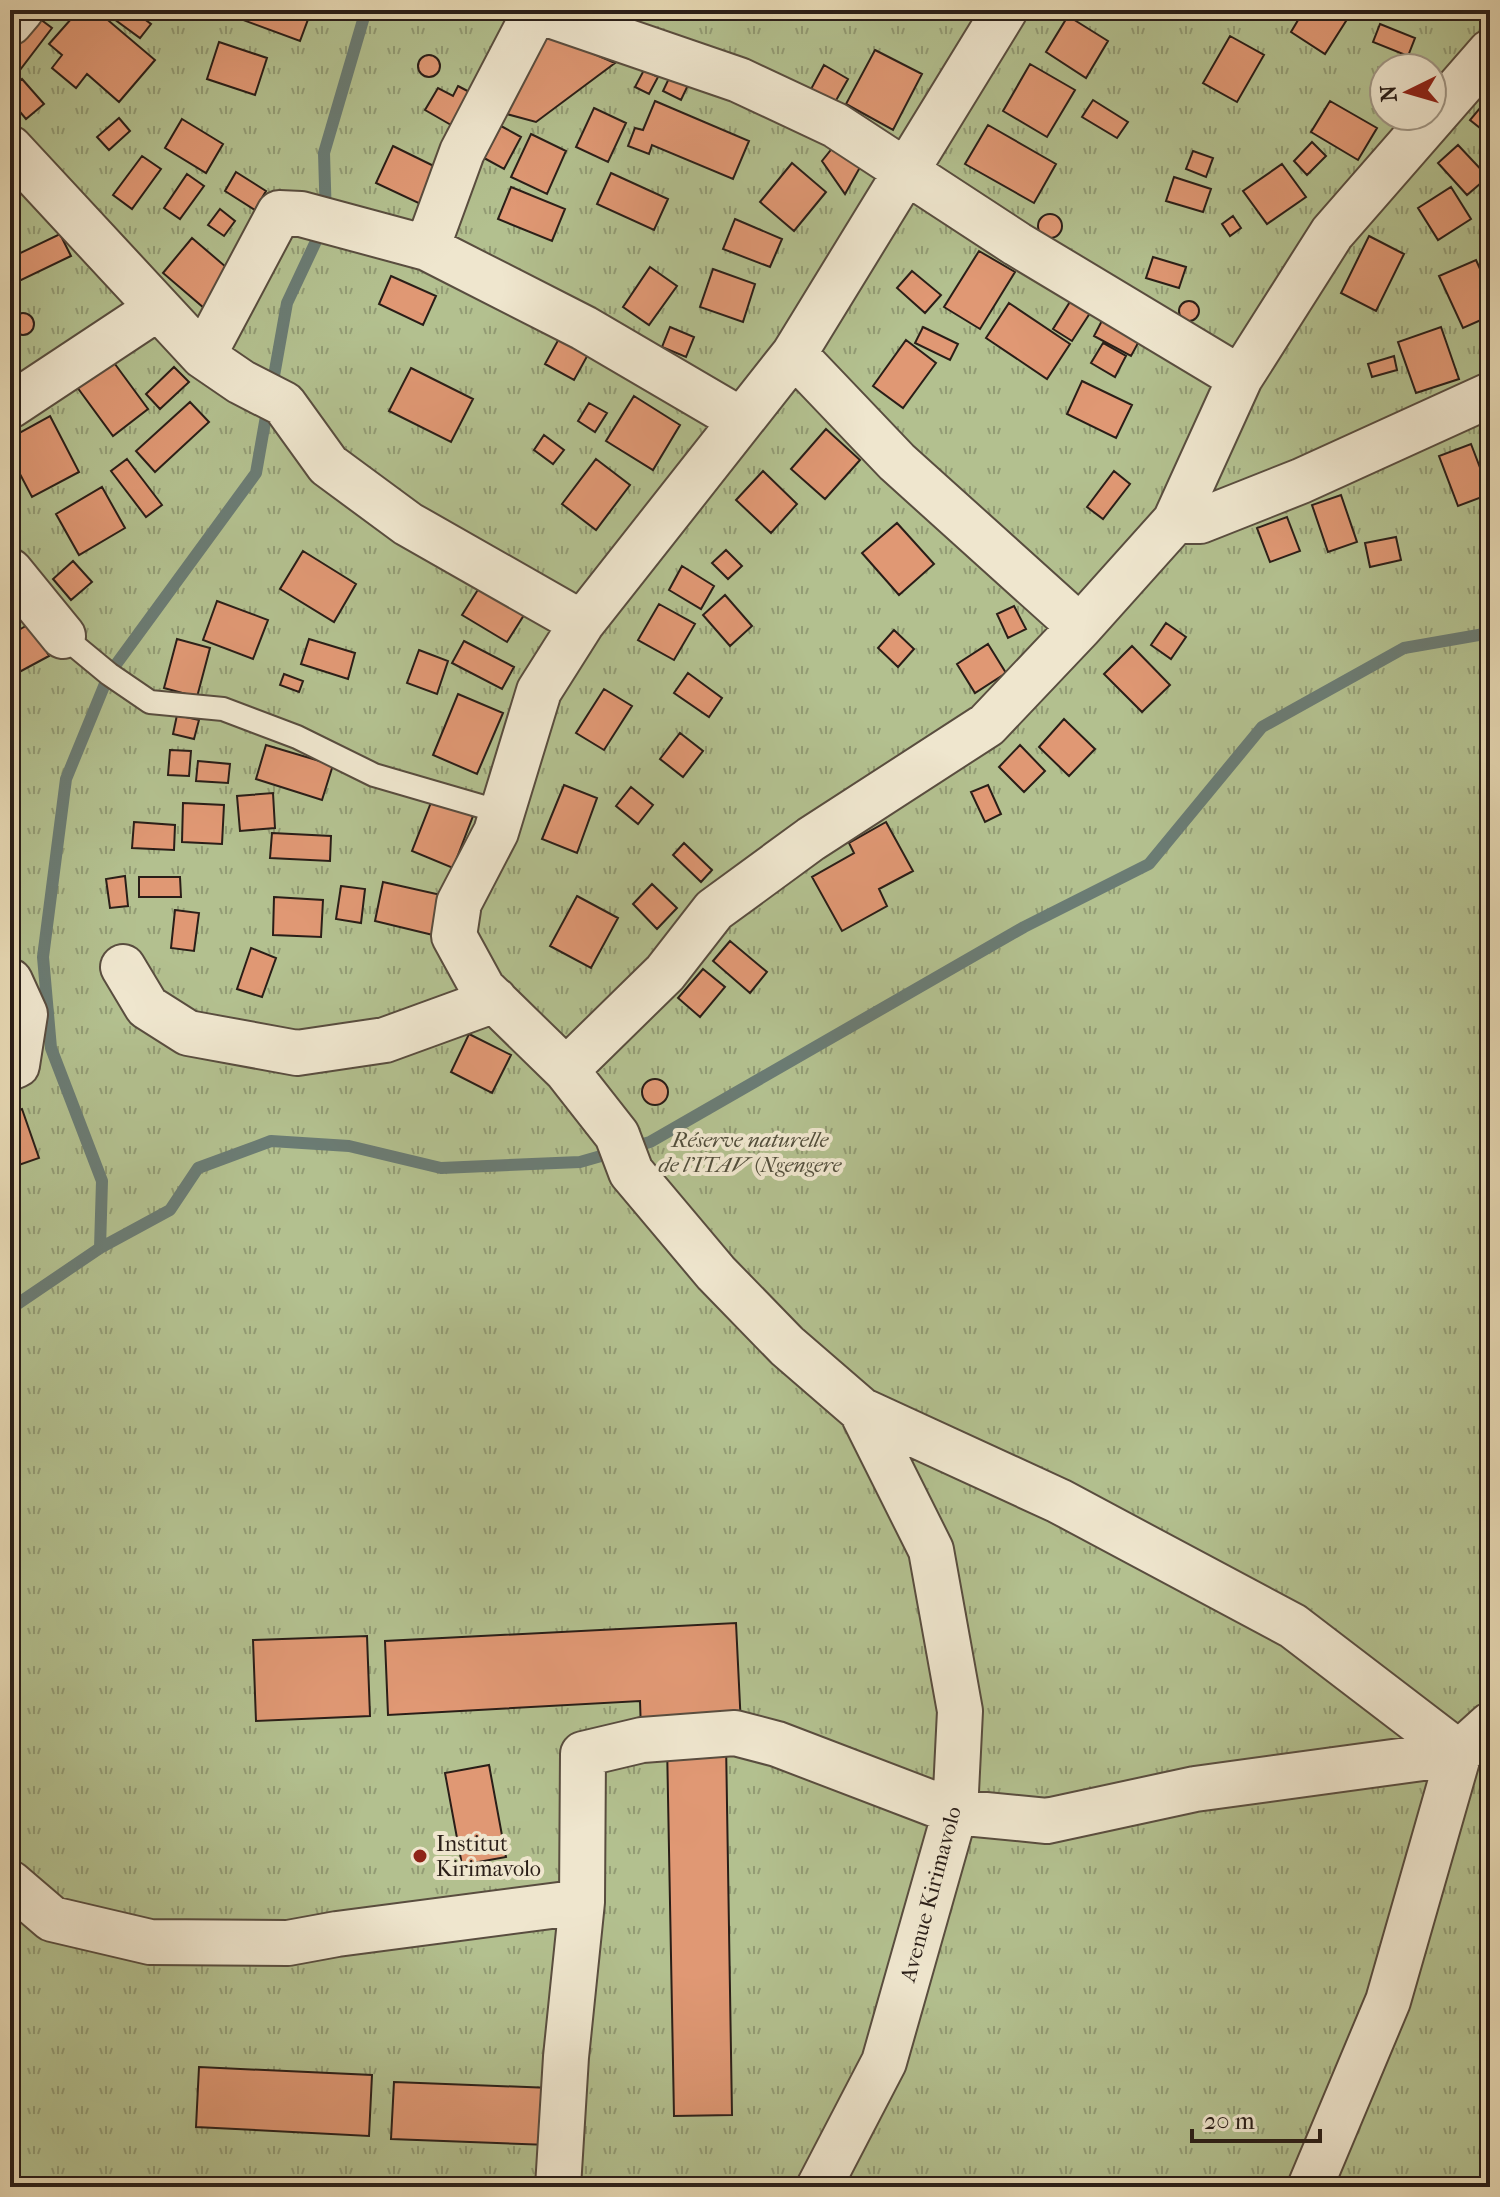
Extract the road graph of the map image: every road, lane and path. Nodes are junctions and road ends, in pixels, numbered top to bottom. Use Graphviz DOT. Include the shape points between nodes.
graph roads {
  1 [pos="21,10"];
  2 [pos="535,10"];
  3 [pos="1005,10"];
  4 [pos="10,23"];
  5 [pos="1490,52"];
  6 [pos="10,148"];
  7 [pos="907,174"];
  8 [pos="427,248"];
  9 [pos="158,308"];
  10 [pos="794,354"];
  11 [pos="203,356"];
  12 [pos="1240,378"];
  13 [pos="1490,395"];
  14 [pos="10,406"];
  15 [pos="741,420"];
  16 [pos="1175,521"];
  17 [pos="10,571"];
  18 [pos="582,623"];
  19 [pos="1080,627"];
  20 [pos="63,636"];
  21 [pos="501,812"];
  22 [pos="123,967"];
  23 [pos="10,981"];
  24 [pos="495,1000"];
  25 [pos="10,1068"];
  26 [pos="566,1070"];
  27 [pos="861,1410"];
  28 [pos="1474,1739"];
  29 [pos="955,1812"];
  30 [pos="10,1883"];
  31 [pos="582,1902"];
  32 [pos="558,2187"];
  33 [pos="819,2187"];
  34 [pos="1310,2187"];
  1 -- 4 [label="street"];
  2 -- 7 [label="street" via="739,80 835,125"];
  2 -- 8 [label="street" via="462,152"];
  3 -- 7 [label="street"];
  5 -- 12 [label="street" via="1332,233"];
  6 -- 9 [label="street"];
  7 -- 10 [label="street"];
  7 -- 12 [label="street"];
  8 -- 11 [label="street" via="326,220 279,213"];
  8 -- 15 [label="street" via="584,328"];
  9 -- 11 [label="street"];
  9 -- 14 [label="street"];
  10 -- 15 [label="street"];
  10 -- 19 [label="street" via="897,462"];
  11 -- 18 [label="street" via="284,404 328,465 408,524"];
  12 -- 16 [label="street"];
  13 -- 16 [label="street" via="1301,481 1200,521"];
  15 -- 18 [label="street"];
  16 -- 19 [label="street"];
  17 -- 20 [label="street"];
  18 -- 21 [label="street" via="539,691"];
  19 -- 26 [label="street" via="987,725 811,839 714,910 665,973"];
  20 -- 21 [label="lane" via="150,702 223,709 374,775"];
  21 -- 24 [label="street" via="459,903 454,936 483,989"];
  22 -- 24 [label="street" via="147,1007 188,1033 297,1053 385,1040"];
  23 -- 25 [label="street" via="25,1014 17,1065"];
  24 -- 26 [label="street"];
  26 -- 27 [label="street" via="726,1283 787,1346"];
  27 -- 28 [label="street" via="1059,1501 1293,1626"];
  27 -- 29 [label="street, Avenue Kirimavolo" via="931,1550 960,1711"];
  28 -- 29 [label="street" via="1047,1821"];
  28 -- 34 [label="street" via="1388,2001"];
  29 -- 31 [label="street" via="735,1733 642,1740 583,1754"];
  29 -- 33 [label="street, Avenue Kirimavolo" via="884,2062"];
  30 -- 31 [label="street" via="52,1919 150,1942 288,1943"];
  31 -- 32 [label="street"];
}
